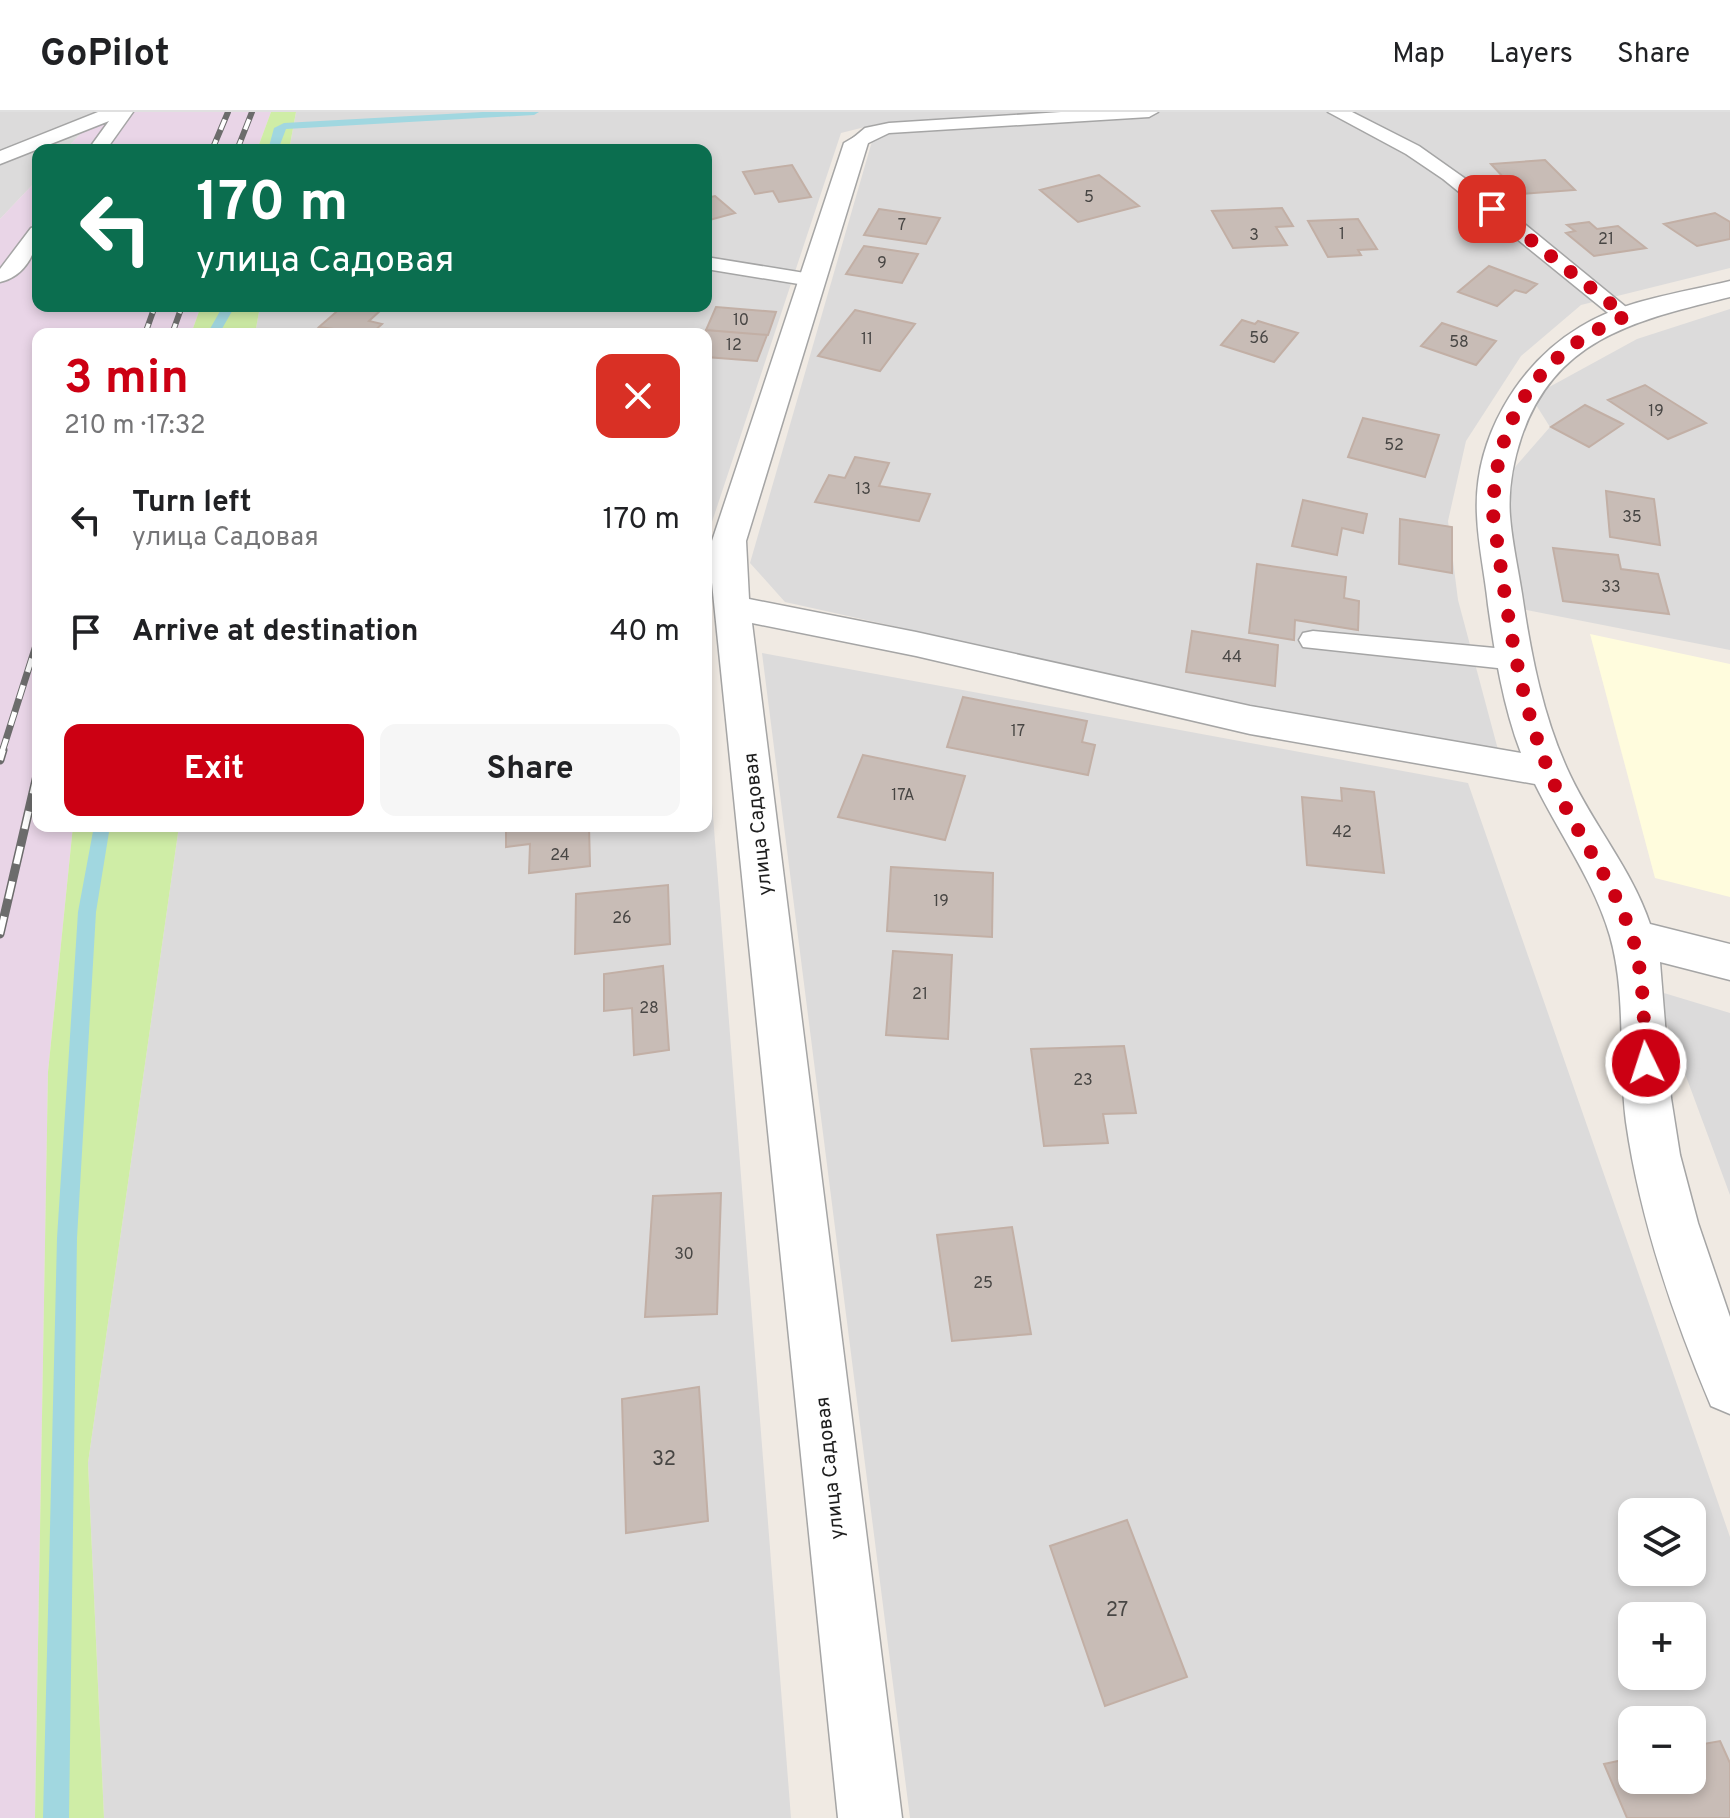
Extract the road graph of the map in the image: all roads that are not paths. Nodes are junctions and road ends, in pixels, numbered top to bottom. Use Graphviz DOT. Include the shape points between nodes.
graph roads {
  1 [pos="114,112"];
  2 [pos="124,112"];
  3 [pos="1149,112"];
  4 [pos="1337,112"];
  5 [pos="856,143"];
  6 [pos="35,144"];
  7 [pos="101,144"];
  8 [pos="32,145"];
  9 [pos="0,158"];
  10 [pos="32,240"];
  11 [pos="712,264"];
  12 [pos="0,276"];
  13 [pos="811,280"];
  14 [pos="1730,289"];
  15 [pos="1626,316"];
  16 [pos="735,608"];
  17 [pos="1313,640"];
  18 [pos="1516,660"];
  19 [pos="1549,772"];
  20 [pos="1633,938"];
  21 [pos="1730,962"];
  22 [pos="1730,1387"];
  23 [pos="870,1818"];
  1 -- 6 [label="lane"];
  2 -- 7 [label="lane"];
  3 -- 5 [label="lane, улица Садовая" via="882,129"];
  4 -- 15 [label="lane" via="1430,161"];
  5 -- 13 [label="street, улица Садовая"];
  8 -- 9 [label="lane"];
  10 -- 12 [label="lane" via="9,273"];
  11 -- 13 [label="lane"];
  13 -- 16 [label="street, улица Садовая" via="729,541"];
  14 -- 15 [label="street"];
  15 -- 18 [label="street" via="1550,363 1503,439 1493,514"];
  16 -- 19 [label="street" via="1250,720"];
  16 -- 23 [label="street, улица Садовая"];
  17 -- 18 [label="lane"];
  18 -- 19 [label="street" via="1522,697"];
  19 -- 20 [label="street" via="1612,887"];
  20 -- 21 [label="street"];
  20 -- 22 [label="street" via="1650,1121 1686,1272"];
}
